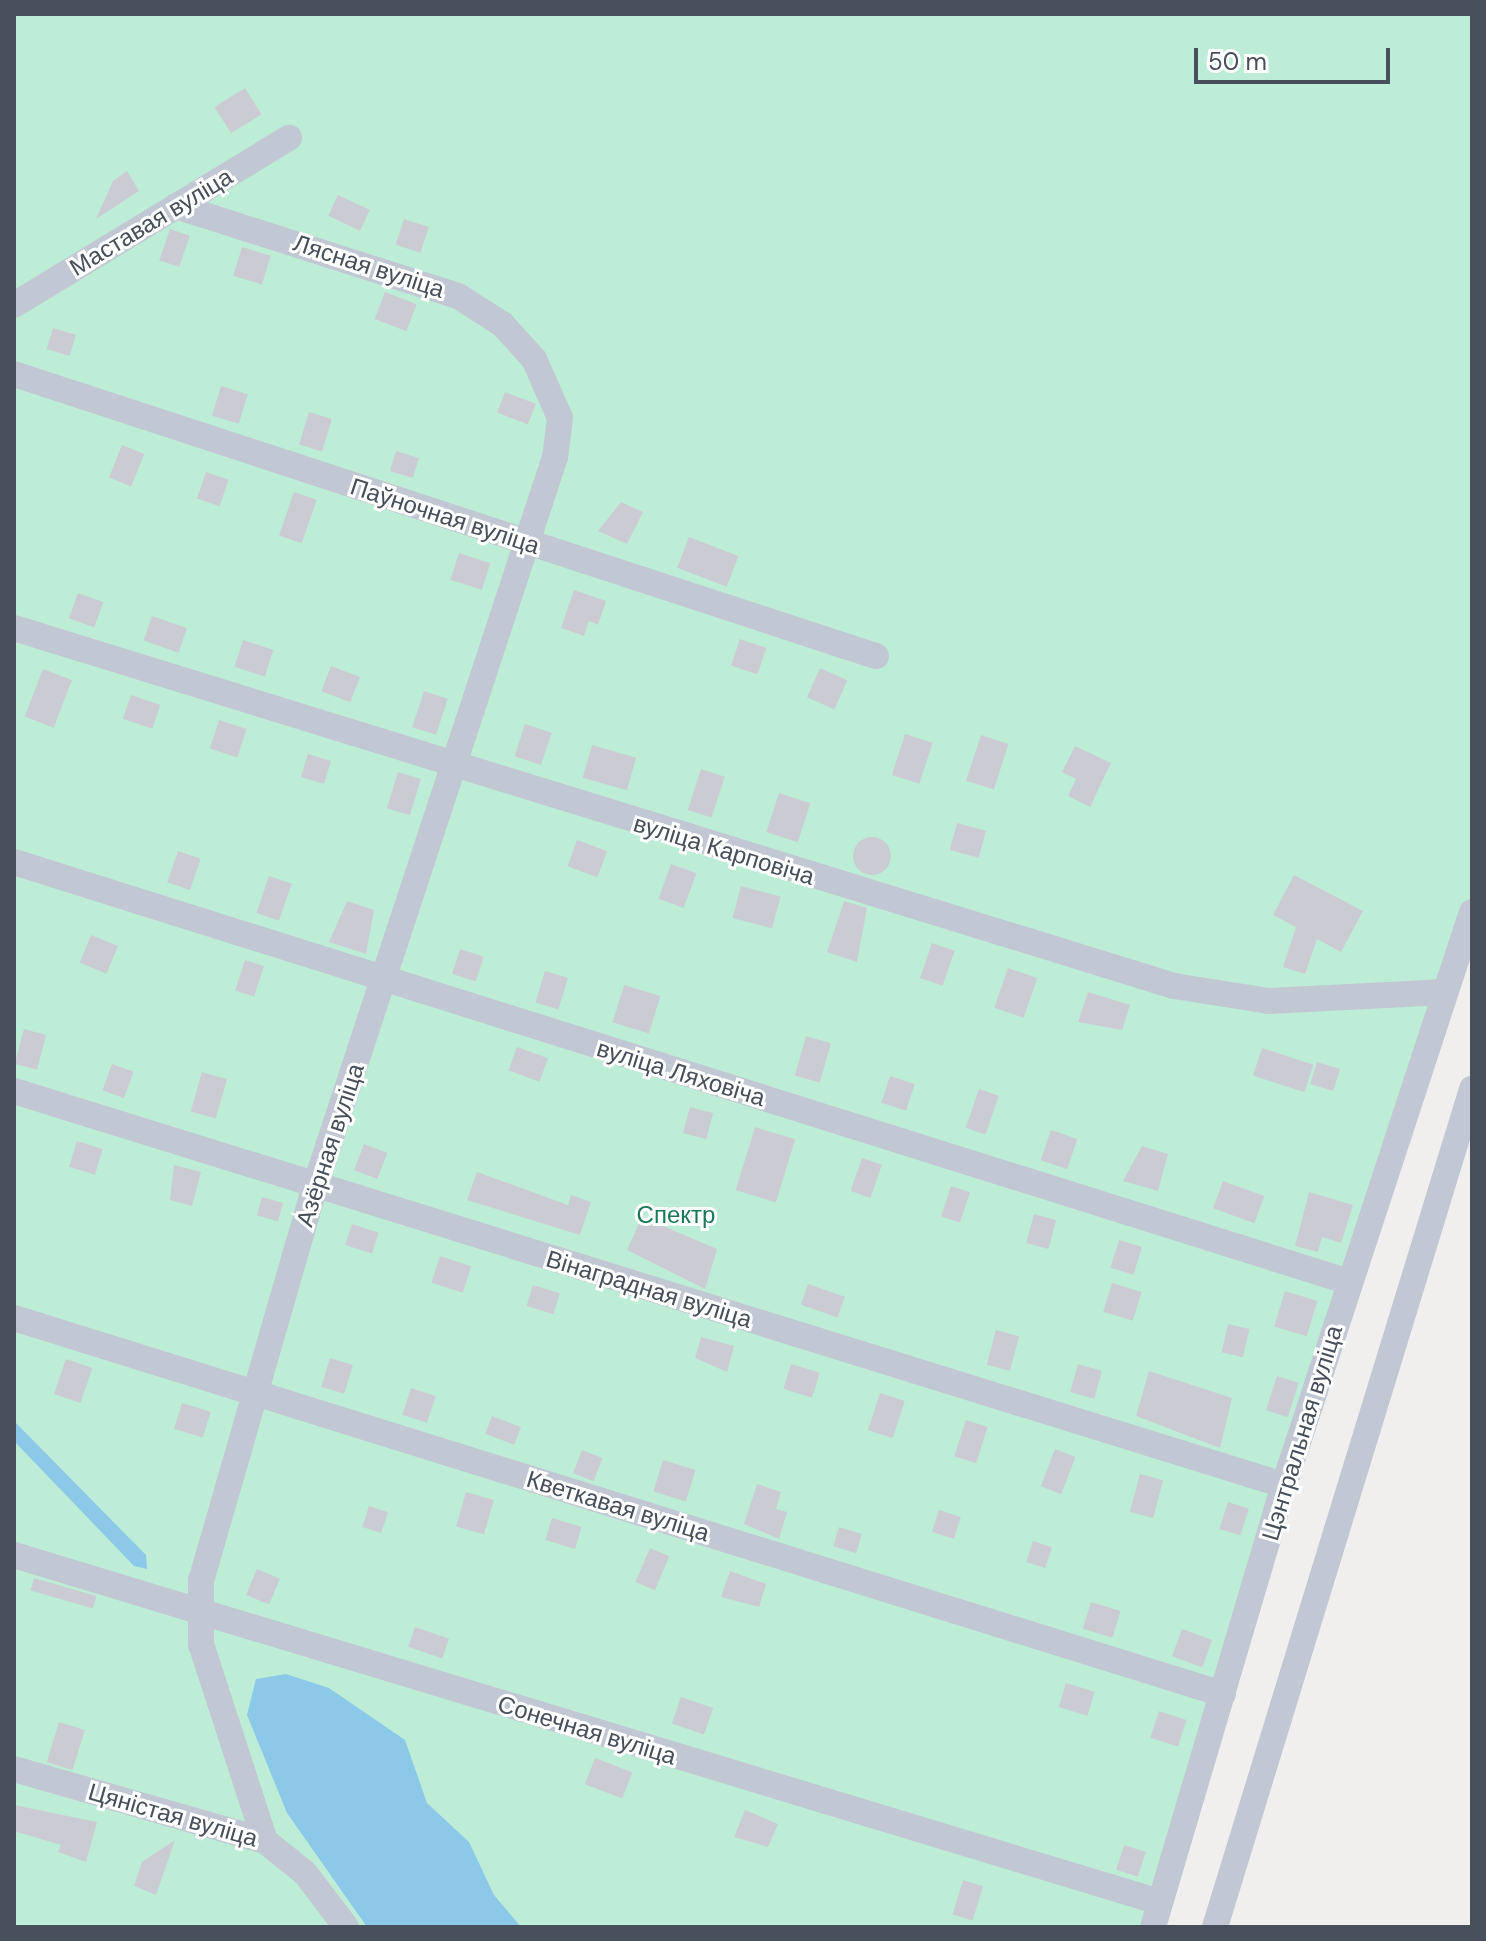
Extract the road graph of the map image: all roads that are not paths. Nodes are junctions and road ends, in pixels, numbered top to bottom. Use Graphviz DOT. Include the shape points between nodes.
graph roads {
  1 [pos="289,138"];
  2 [pos="176,206"];
  3 [pos="14,305"];
  4 [pos="14,374"];
  5 [pos="555,457"];
  6 [pos="524,542"];
  7 [pos="14,628"];
  8 [pos="876,656"];
  9 [pos="450,765"];
  10 [pos="14,862"];
  11 [pos="1472,912"];
  12 [pos="1467,951"];
  13 [pos="383,979"];
  14 [pos="1445,992"];
  15 [pos="1472,1089"];
  16 [pos="14,1091"];
  17 [pos="315,1186"];
  18 [pos="1349,1282"];
  19 [pos="14,1318"];
  20 [pos="257,1393"];
  21 [pos="1284,1485"];
  22 [pos="14,1555"];
  23 [pos="196,1613"];
  24 [pos="1223,1694"];
  25 [pos="14,1769"];
  26 [pos="265,1841"];
  27 [pos="1157,1914"];
  28 [pos="346,1927"];
  29 [pos="1215,1927"];
  1 -- 2 [label="street, Маставая вуліца"];
  2 -- 3 [label="street, Маставая вуліца"];
  2 -- 5 [label="street, Лясная вуліца" via="412,277 481,309 547,377 560,418"];
  4 -- 6 [label="street, Паўночная вуліца"];
  5 -- 6 [label="street, Азёрная вуліца"];
  6 -- 8 [label="street, Паўночная вуліца"];
  6 -- 9 [label="street, Азёрная вуліца"];
  7 -- 9 [label="street, вуліца Карповіча"];
  9 -- 13 [label="street, Азёрная вуліца"];
  9 -- 14 [label="street, вуліца Карповіча" via="1204,993 1302,1001"];
  10 -- 13 [label="street, вуліца Ляховіча"];
  11 -- 12 [label="street, Цэнтральная вуліца"];
  12 -- 14 [label="street, Цэнтральная вуліца"];
  13 -- 17 [label="street, Азёрная вуліца"];
  13 -- 18 [label="street, вуліца Ляховіча"];
  14 -- 18 [label="street, Цэнтральная вуліца"];
  15 -- 29 [label="street"];
  16 -- 17 [label="street, Вінаградная вуліца"];
  17 -- 20 [label="street, Азёрная вуліца"];
  17 -- 21 [label="street, Вінаградная вуліца"];
  18 -- 21 [label="street, Цэнтральная вуліца"];
  19 -- 20 [label="street, Кветкавая вуліца"];
  20 -- 23 [label="street, Азёрная вуліца"];
  20 -- 24 [label="street, Кветкавая вуліца"];
  21 -- 24 [label="street, Цэнтральная вуліца"];
  22 -- 23 [label="street, Сонечная вуліца"];
  23 -- 26 [label="street"];
  23 -- 27 [label="street, Сонечная вуліца"];
  24 -- 27 [label="street, Цэнтральная вуліца"];
  25 -- 26 [label="street, Цяністая вуліца"];
  26 -- 28 [label="street, Цяністая вуліца" via="305,1873"];
}
